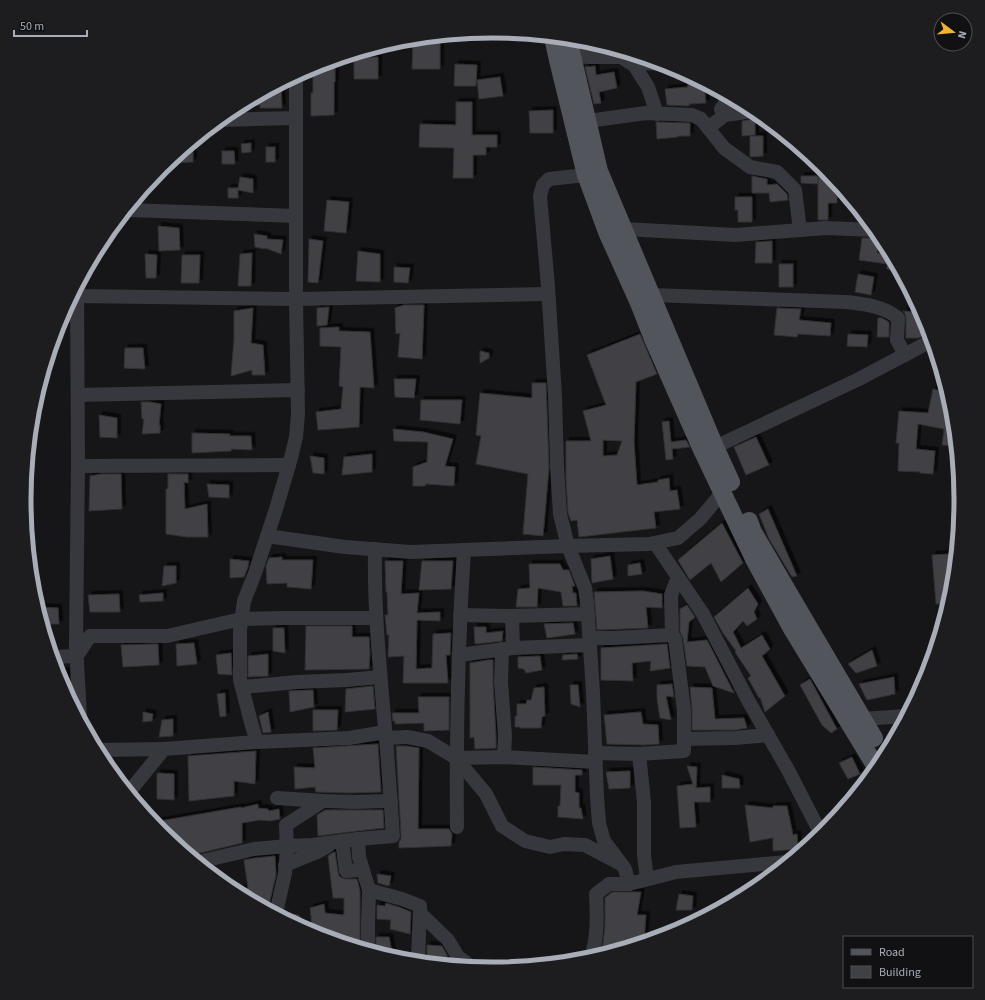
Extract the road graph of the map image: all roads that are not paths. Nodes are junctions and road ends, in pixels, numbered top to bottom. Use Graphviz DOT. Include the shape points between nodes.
graph roads {
  1 [pos="554,42"];
  2 [pos="570,47"];
  3 [pos="616,55"];
  4 [pos="626,58"];
  5 [pos="296,83"];
  6 [pos="726,102"];
  7 [pos="743,112"];
  8 [pos="657,114"];
  9 [pos="725,115"];
  10 [pos="296,118"];
  11 [pos="231,120"];
  12 [pos="588,121"];
  13 [pos="708,128"];
  14 [pos="586,175"];
  15 [pos="134,210"];
  16 [pos="296,216"];
  17 [pos="623,229"];
  18 [pos="800,230"];
  19 [pos="866,230"];
  20 [pos="81,292"];
  21 [pos="548,294"];
  22 [pos="650,295"];
  23 [pos="296,299"];
  24 [pos="77,300"];
  25 [pos="927,343"];
  26 [pos="905,355"];
  27 [pos="298,390"];
  28 [pos="78,395"];
  29 [pos="715,447"];
  30 [pos="289,465"];
  31 [pos="78,466"];
  32 [pos="722,493"];
  33 [pos="267,536"];
  34 [pos="655,543"];
  35 [pos="568,546"];
  36 [pos="375,550"];
  37 [pos="464,550"];
  38 [pos="678,577"];
  39 [pos="588,614"];
  40 [pos="460,615"];
  41 [pos="512,616"];
  42 [pos="376,618"];
  43 [pos="241,619"];
  44 [pos="672,635"];
  45 [pos="590,641"];
  46 [pos="508,649"];
  47 [pos="459,655"];
  48 [pos="58,656"];
  49 [pos="77,656"];
  50 [pos="380,677"];
  51 [pos="242,686"];
  52 [pos="79,705"];
  53 [pos="900,716"];
  54 [pos="862,719"];
  55 [pos="386,735"];
  56 [pos="768,735"];
  57 [pos="684,739"];
  58 [pos="257,742"];
  59 [pos="164,749"];
  60 [pos="105,750"];
  61 [pos="880,750"];
  62 [pos="639,754"];
  63 [pos="504,757"];
  64 [pos="456,758"];
  65 [pos="595,758"];
  66 [pos="872,761"];
  67 [pos="132,788"];
  68 [pos="277,798"];
  69 [pos="324,801"];
  70 [pos="391,801"];
  71 [pos="457,827"];
  72 [pos="818,827"];
  73 [pos="358,839"];
  74 [pos="339,841"];
  75 [pos="287,846"];
  76 [pos="205,860"];
  77 [pos="777,863"];
  78 [pos="621,864"];
  79 [pos="286,865"];
  80 [pos="363,870"];
  81 [pos="647,879"];
  82 [pos="629,884"];
  83 [pos="369,890"];
  84 [pos="277,908"];
  85 [pos="420,913"];
  86 [pos="368,944"];
  87 [pos="594,950"];
  88 [pos="418,956"];
  89 [pos="464,961"];
  1 -- 14 [label="main road"];
  2 -- 3 [label="street" via="590,57"];
  2 -- 12 [label="main road"];
  4 -- 8 [label="street" via="634,65 648,87"];
  5 -- 10 [label="street"];
  6 -- 9 [label="street" via="721,109"];
  7 -- 9 [label="street"];
  8 -- 12 [label="street"];
  8 -- 13 [label="street" via="692,115 701,119"];
  9 -- 13 [label="street"];
  10 -- 11 [label="street"];
  10 -- 16 [label="street"];
  12 -- 17 [label="main road" via="598,170"];
  13 -- 18 [label="street" via="724,148 750,167 777,172 795,190"];
  14 -- 21 [label="street" via="548,179 543,185 540,196"];
  14 -- 32 [label="main road" via="607,232"];
  15 -- 16 [label="street"];
  16 -- 23 [label="street"];
  17 -- 18 [label="street" via="736,235"];
  17 -- 22 [label="main road"];
  18 -- 19 [label="street"];
  20 -- 23 [label="street"];
  21 -- 23 [label="street"];
  21 -- 35 [label="street" via="560,514"];
  22 -- 26 [label="street" via="846,302 877,306 898,318 897,340"];
  22 -- 29 [label="main road"];
  23 -- 27 [label="street"];
  24 -- 28 [label="street"];
  25 -- 26 [label="street"];
  26 -- 29 [label="street"];
  27 -- 28 [label="street"];
  27 -- 30 [label="street" via="296,437"];
  28 -- 31 [label="street"];
  29 -- 54 [label="main road" via="754,532"];
  30 -- 31 [label="street"];
  30 -- 33 [label="street"];
  31 -- 49 [label="street"];
  32 -- 34 [label="street" via="700,519 678,538"];
  32 -- 66 [label="main road" via="791,627"];
  33 -- 36 [label="street"];
  33 -- 43 [label="street" via="244,601"];
  34 -- 35 [label="street"];
  34 -- 38 [label="street"];
  35 -- 37 [label="street"];
  35 -- 39 [label="street" via="585,588"];
  36 -- 37 [label="street"];
  36 -- 42 [label="street"];
  37 -- 40 [label="street"];
  38 -- 44 [label="street" via="671,595"];
  38 -- 56 [label="street" via="703,614"];
  39 -- 41 [label="street"];
  39 -- 45 [label="street"];
  40 -- 41 [label="street"];
  40 -- 47 [label="street"];
  41 -- 46 [label="street"];
  42 -- 43 [label="street"];
  42 -- 50 [label="street"];
  43 -- 49 [label="street" via="167,636 90,636"];
  43 -- 51 [label="street"];
  44 -- 45 [label="street"];
  44 -- 57 [label="street" via="675,639 684,710"];
  45 -- 46 [label="street"];
  45 -- 65 [label="street"];
  46 -- 47 [label="street"];
  46 -- 63 [label="street" via="501,682"];
  47 -- 64 [label="street"];
  48 -- 49 [label="street"];
  49 -- 52 [label="street"];
  50 -- 51 [label="street"];
  50 -- 55 [label="street"];
  51 -- 58 [label="street"];
  53 -- 54 [label="street"];
  54 -- 61 [label="main road"];
  55 -- 58 [label="street"];
  55 -- 64 [label="street" via="428,742"];
  55 -- 70 [label="street"];
  56 -- 57 [label="street"];
  56 -- 72 [label="street"];
  57 -- 62 [label="street" via="684,751"];
  58 -- 59 [label="street"];
  59 -- 60 [label="street"];
  59 -- 67 [label="street"];
  62 -- 65 [label="street"];
  62 -- 81 [label="street"];
  63 -- 64 [label="street"];
  63 -- 65 [label="street"];
  64 -- 71 [label="street"];
  64 -- 78 [label="street" via="486,794 502,826 525,841 550,847 564,844 585,845"];
  65 -- 78 [label="street" via="599,823 604,841"];
  68 -- 69 [label="street"];
  69 -- 70 [label="street"];
  69 -- 75 [label="street" via="286,825"];
  70 -- 73 [label="street" via="393,836"];
  73 -- 74 [label="street"];
  73 -- 80 [label="street"];
  74 -- 75 [label="street"];
  74 -- 79 [label="street"];
  74 -- 80 [label="street" via="346,871"];
  75 -- 76 [label="street" via="254,849"];
  75 -- 79 [label="street"];
  77 -- 81 [label="street" via="676,872"];
  78 -- 82 [label="street"];
  79 -- 84 [label="street"];
  80 -- 83 [label="street"];
  81 -- 82 [label="street"];
  82 -- 87 [label="street" via="609,884 596,894"];
  83 -- 85 [label="street" via="420,906"];
  83 -- 86 [label="street"];
  85 -- 88 [label="street"];
  85 -- 89 [label="street" via="448,940 458,957"];
}
